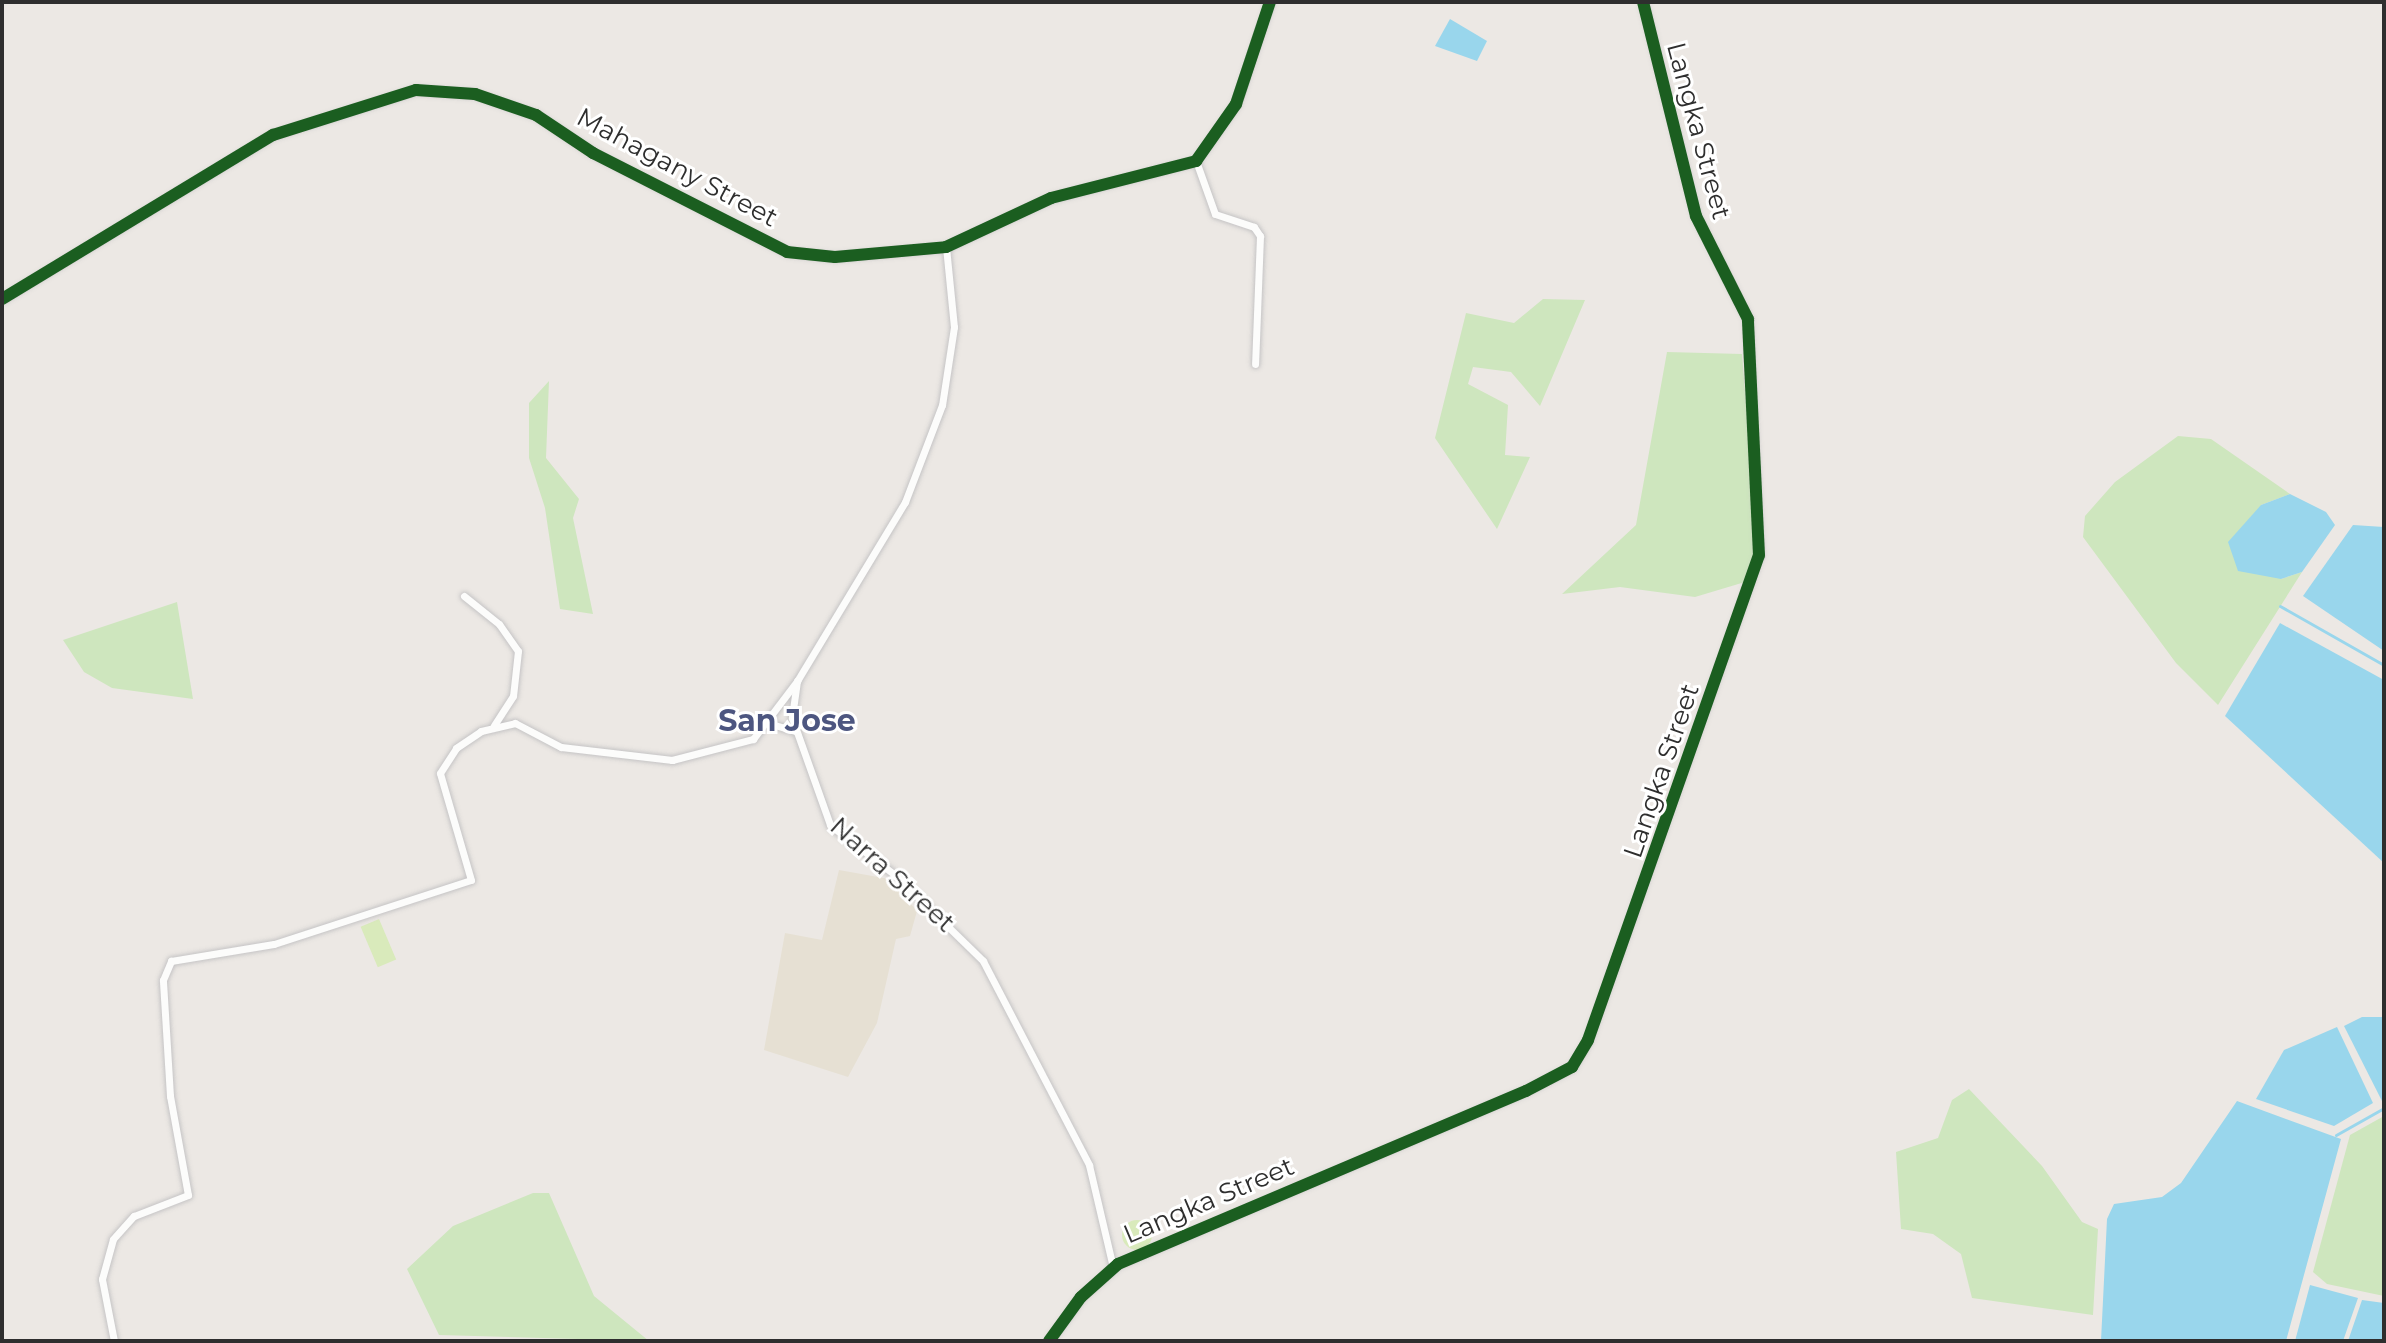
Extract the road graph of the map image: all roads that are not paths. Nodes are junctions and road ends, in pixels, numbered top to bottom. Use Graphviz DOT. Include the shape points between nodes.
graph roads {
  1 [pos="1270,2"];
  2 [pos="1643,2"];
  3 [pos="1196,161"];
  4 [pos="946,247"];
  5 [pos="2,299"];
  6 [pos="1255,364"];
  7 [pos="464,596"];
  8 [pos="797,681"];
  9 [pos="771,724"];
  10 [pos="493,726"];
  11 [pos="795,731"];
  12 [pos="1113,1267"];
  13 [pos="114,1341"];
  14 [pos="1049,1341"];
  1 -- 3 [label="street" via="1236,104"];
  2 -- 12 [label="street, Langka Street" via="1696,216 1748,319 1759,555 1588,1040 1572,1067 1526,1091"];
  3 -- 4 [label="street, Mahagany Street" via="1051,198"];
  3 -- 6 [label="street" via="1215,214 1254,227 1260,236"];
  4 -- 5 [label="street, Mahagany Street" via="848,257 787,252 593,153 536,115 475,94 416,90 273,135"];
  4 -- 8 [label="street, Narra Street" via="952,360 930,442 889,531"];
  7 -- 10 [label="street" via="499,624 518,651 513,696"];
  8 -- 9 [label="street"];
  8 -- 11 [label="street, Narra Street"];
  9 -- 10 [label="street" via="742,745 656,760 561,747 525,725"];
  9 -- 11 [label="street"];
  10 -- 13 [label="street" via="456,748 441,767 471,880 274,944 194,952 167,965 170,1096 188,1195 134,1216 113,1239 102,1279"];
  11 -- 12 [label="street, Narra Street" via="830,825 895,875 983,961 1089,1165"];
  12 -- 14 [label="street"];
}
